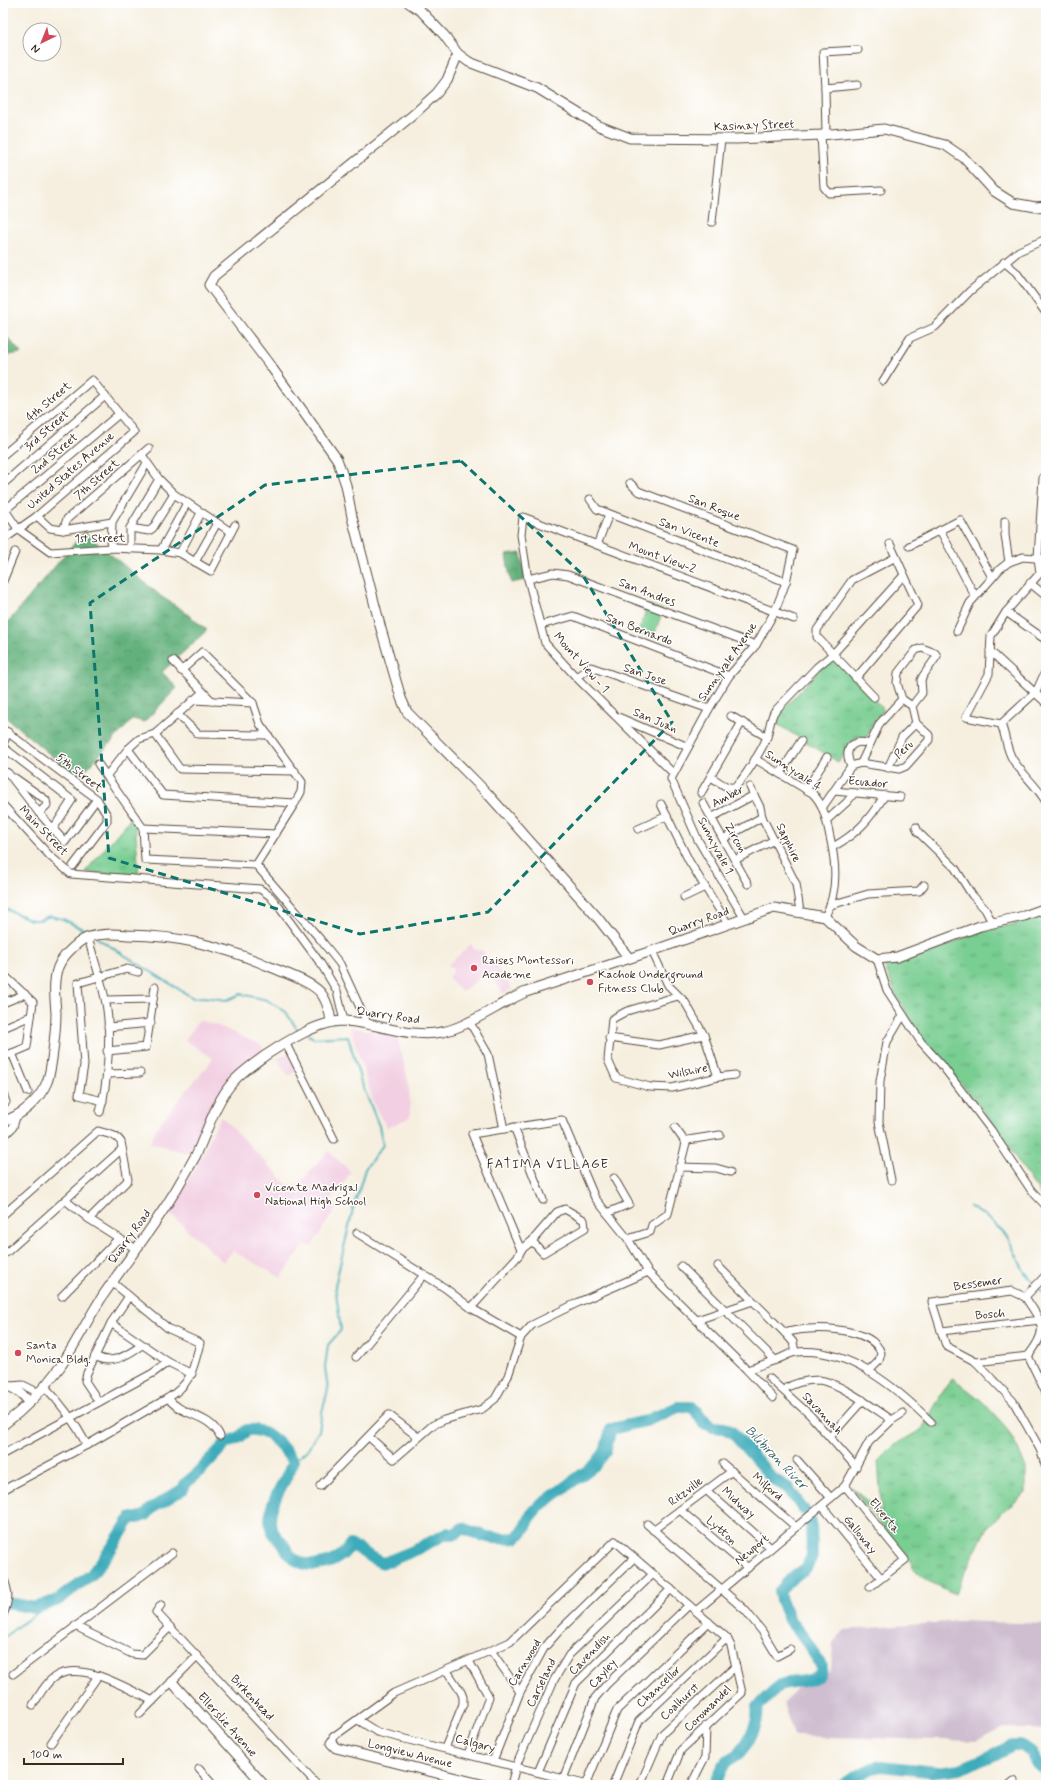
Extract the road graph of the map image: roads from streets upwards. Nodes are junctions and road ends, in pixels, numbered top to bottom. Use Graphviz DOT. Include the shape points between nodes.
graph roads {
  1 [pos="409,3"];
  2 [pos="858,50"];
  3 [pos="458,54"];
  4 [pos="857,85"];
  5 [pos="825,88"];
  6 [pos="824,135"];
  7 [pos="721,139"];
  8 [pos="881,190"];
  9 [pos="1046,206"];
  10 [pos="712,222"];
  11 [pos="1046,239"];
  12 [pos="1004,262"];
  13 [pos="1046,313"];
  14 [pos="883,381"];
  15 [pos="105,396"];
  16 [pos="119,414"];
  17 [pos="149,448"];
  18 [pos="142,455"];
  19 [pos="3,456"];
  20 [pos="147,463"];
  21 [pos="1043,478"];
  22 [pos="159,479"];
  23 [pos="630,483"];
  24 [pos="3,484"];
  25 [pos="174,494"];
  26 [pos="590,499"];
  27 [pos="187,503"];
  28 [pos="4,509"];
  29 [pos="201,513"];
  30 [pos="609,514"];
  31 [pos="37,516"];
  32 [pos="523,517"];
  33 [pos="1005,521"];
  34 [pos="112,522"];
  35 [pos="217,523"];
  36 [pos="235,525"];
  37 [pos="130,528"];
  38 [pos="18,529"];
  39 [pos="63,530"];
  40 [pos="940,530"];
  41 [pos="231,532"];
  42 [pos="3,540"];
  43 [pos="890,544"];
  44 [pos="597,545"];
  45 [pos="909,546"];
  46 [pos="111,548"];
  47 [pos="130,549"];
  48 [pos="161,550"];
  49 [pos="793,550"];
  50 [pos="16,552"];
  51 [pos="180,552"];
  52 [pos="896,557"];
  53 [pos="1038,558"];
  54 [pos="1046,559"];
  55 [pos="195,562"];
  56 [pos="1009,562"];
  57 [pos="904,575"];
  58 [pos="992,577"];
  59 [pos="528,579"];
  60 [pos="3,581"];
  61 [pos="786,582"];
  62 [pos="1030,583"];
  63 [pos="975,596"];
  64 [pos="1046,596"];
  65 [pos="776,612"];
  66 [pos="1006,612"];
  67 [pos="794,618"];
  68 [pos="541,625"];
  69 [pos="957,631"];
  70 [pos="1046,640"];
  71 [pos="756,645"];
  72 [pos="990,651"];
  73 [pos="833,654"];
  74 [pos="173,661"];
  75 [pos="1046,670"];
  76 [pos="181,671"];
  77 [pos="729,676"];
  78 [pos="576,677"];
  79 [pos="856,678"];
  80 [pos="202,692"];
  81 [pos="1036,692"];
  82 [pos="874,697"];
  83 [pos="902,699"];
  84 [pos="193,700"];
  85 [pos="212,701"];
  86 [pos="253,703"];
  87 [pos="1046,703"];
  88 [pos="912,706"];
  89 [pos="708,709"];
  90 [pos="177,714"];
  91 [pos="614,715"];
  92 [pos="731,716"];
  93 [pos="742,722"];
  94 [pos="916,723"];
  95 [pos="1001,724"];
  96 [pos="6,731"];
  97 [pos="155,734"];
  98 [pos="268,735"];
  99 [pos="767,737"];
  100 [pos="801,741"];
  101 [pos="870,744"];
  102 [pos="3,746"];
  103 [pos="688,747"];
  104 [pos="128,749"];
  105 [pos="827,756"];
  106 [pos="754,759"];
  107 [pos="861,763"];
  108 [pos="98,764"];
  109 [pos="851,766"];
  110 [pos="888,768"];
  111 [pos="295,770"];
  112 [pos="5,772"];
  113 [pos="673,773"];
  114 [pos="780,774"];
  115 [pos="107,775"];
  116 [pos="711,777"];
  117 [pos="670,782"];
  118 [pos="750,787"];
  119 [pos="806,790"];
  120 [pos="834,791"];
  121 [pos="701,793"];
  122 [pos="854,793"];
  123 [pos="754,795"];
  124 [pos="885,795"];
  125 [pos="900,797"];
  126 [pos="97,799"];
  127 [pos="1046,802"];
  128 [pos="295,803"];
  129 [pos="661,804"];
  130 [pos="703,804"];
  131 [pos="3,805"];
  132 [pos="822,808"];
  133 [pos="39,813"];
  134 [pos="667,816"];
  135 [pos="762,817"];
  136 [pos="711,818"];
  137 [pos="826,820"];
  138 [pos="916,827"];
  139 [pos="144,828"];
  140 [pos="54,829"];
  141 [pos="638,829"];
  142 [pos="276,834"];
  143 [pos="723,839"];
  144 [pos="774,840"];
  145 [pos="833,847"];
  146 [pos="735,860"];
  147 [pos="256,865"];
  148 [pos="70,869"];
  149 [pos="748,884"];
  150 [pos="924,884"];
  151 [pos="705,887"];
  152 [pos="684,897"];
  153 [pos="831,905"];
  154 [pos="1046,908"];
  155 [pos="800,912"];
  156 [pos="825,917"];
  157 [pos="744,918"];
  158 [pos="992,922"];
  159 [pos="728,924"];
  160 [pos="89,937"];
  161 [pos="652,952"];
  162 [pos="629,958"];
  163 [pos="877,958"];
  164 [pos="138,972"];
  165 [pos="3,974"];
  166 [pos="99,977"];
  167 [pos="155,987"];
  168 [pos="24,994"];
  169 [pos="678,996"];
  170 [pos="154,999"];
  171 [pos="106,1000"];
  172 [pos="3,1003"];
  173 [pos="903,1015"];
  174 [pos="32,1016"];
  175 [pos="344,1021"];
  176 [pos="469,1021"];
  177 [pos="331,1022"];
  178 [pos="151,1023"];
  179 [pos="368,1025"];
  180 [pos="108,1027"];
  181 [pos="3,1028"];
  182 [pos="704,1035"];
  183 [pos="609,1038"];
  184 [pos="286,1044"];
  185 [pos="107,1051"];
  186 [pos="12,1053"];
  187 [pos="3,1057"];
  188 [pos="140,1072"];
  189 [pos="107,1074"];
  190 [pos="735,1075"];
  191 [pos="718,1077"];
  192 [pos="28,1092"];
  193 [pos="3,1094"];
  194 [pos="103,1101"];
  195 [pos="6,1102"];
  196 [pos="100,1112"];
  197 [pos="17,1114"];
  198 [pos="3,1121"];
  199 [pos="514,1127"];
  200 [pos="675,1128"];
  201 [pos="504,1129"];
  202 [pos="720,1135"];
  203 [pos="3,1137"];
  204 [pos="334,1139"];
  205 [pos="686,1143"];
  206 [pos="122,1149"];
  207 [pos="679,1167"];
  208 [pos="730,1172"];
  209 [pos="614,1178"];
  210 [pos="891,1180"];
  211 [pos="65,1200"];
  212 [pos="542,1200"];
  213 [pos="1046,1206"];
  214 [pos="607,1213"];
  215 [pos="3,1216"];
  216 [pos="89,1219"];
  217 [pos="357,1233"];
  218 [pos="119,1238"];
  219 [pos="628,1239"];
  220 [pos="532,1241"];
  221 [pos="136,1249"];
  222 [pos="521,1250"];
  223 [pos="6,1253"];
  224 [pos="681,1266"];
  225 [pos="718,1266"];
  226 [pos="648,1272"];
  227 [pos="424,1275"];
  228 [pos="1046,1275"];
  229 [pos="112,1282"];
  230 [pos="62,1296"];
  231 [pos="129,1296"];
  232 [pos="1025,1297"];
  233 [pos="753,1301"];
  234 [pos="471,1308"];
  235 [pos="725,1311"];
  236 [pos="697,1320"];
  237 [pos="1041,1320"];
  238 [pos="111,1323"];
  239 [pos="941,1331"];
  240 [pos="785,1333"];
  241 [pos="521,1337"];
  242 [pos="142,1346"];
  243 [pos="795,1352"];
  244 [pos="95,1356"];
  245 [pos="1028,1356"];
  246 [pos="356,1357"];
  247 [pos="775,1360"];
  248 [pos="168,1362"];
  249 [pos="976,1362"];
  250 [pos="747,1370"];
  251 [pos="868,1372"];
  252 [pos="192,1374"];
  253 [pos="769,1378"];
  254 [pos="7,1386"];
  255 [pos="42,1390"];
  256 [pos="783,1390"];
  257 [pos="1046,1393"];
  258 [pos="168,1398"];
  259 [pos="773,1398"];
  260 [pos="862,1400"];
  261 [pos="29,1402"];
  262 [pos="99,1402"];
  263 [pos="904,1414"];
  264 [pos="72,1417"];
  265 [pos="892,1420"];
  266 [pos="931,1422"];
  267 [pos="3,1425"];
  268 [pos="220,1436"];
  269 [pos="369,1437"];
  270 [pos="418,1437"];
  271 [pos="830,1437"];
  272 [pos="87,1445"];
  273 [pos="3,1454"];
  274 [pos="797,1460"];
  275 [pos="724,1464"];
  276 [pos="1046,1465"];
  277 [pos="856,1467"];
  278 [pos="732,1471"];
  279 [pos="320,1486"];
  280 [pos="845,1486"];
  281 [pos="3,1490"];
  282 [pos="707,1491"];
  283 [pos="831,1498"];
  284 [pos="822,1506"];
  285 [pos="680,1510"];
  286 [pos="646,1524"];
  287 [pos="796,1527"];
  288 [pos="654,1530"];
  289 [pos="771,1548"];
  290 [pos="172,1553"];
  291 [pos="634,1558"];
  292 [pos="748,1568"];
  293 [pos="653,1574"];
  294 [pos="880,1578"];
  295 [pos="4,1579"];
  296 [pos="870,1587"];
  297 [pos="671,1589"];
  298 [pos="722,1589"];
  299 [pos="161,1605"];
  300 [pos="689,1605"];
  301 [pos="696,1611"];
  302 [pos="3,1615"];
  303 [pos="709,1622"];
  304 [pos="75,1626"];
  305 [pos="170,1627"];
  306 [pos="727,1638"];
  307 [pos="790,1649"];
  308 [pos="492,1652"];
  309 [pos="197,1656"];
  310 [pos="469,1661"];
  311 [pos="736,1666"];
  312 [pos="447,1671"];
  313 [pos="13,1674"];
  314 [pos="98,1676"];
  315 [pos="172,1682"];
  316 [pos="520,1692"];
  317 [pos="153,1701"];
  318 [pos="33,1705"];
  319 [pos="140,1714"];
  320 [pos="358,1720"];
  321 [pos="706,1726"];
  322 [pos="51,1743"];
  323 [pos="331,1743"];
  324 [pos="445,1748"];
  325 [pos="468,1754"];
  326 [pos="493,1761"];
  327 [pos="516,1766"];
  328 [pos="199,1769"];
  329 [pos="538,1772"];
  330 [pos="563,1779"];
  331 [pos="213,1785"];
  332 [pos="264,1785"];
  333 [pos="317,1785"];
  334 [pos="485,1785"];
  335 [pos="511,1785"];
  336 [pos="587,1785"];
  337 [pos="613,1785"];
  338 [pos="640,1785"];
  339 [pos="667,1785"];
  340 [pos="691,1785"];
  1 -- 3 [label="street" via="440,30"];
  2 -- 5 [label="street" via="822,52"];
  3 -- 7 [label="street, Kasinay Street" via="469,62 537,88 600,126 630,138"];
  3 -- 162 [label="street" via="447,80 437,93 214,276 209,285 281,380 336,459 346,485 383,636 407,712 487,793 597,917"];
  4 -- 5 [label="street"];
  5 -- 6 [label="street"];
  6 -- 7 [label="street, Kasinay Street"];
  6 -- 8 [label="street" via="824,188 829,193"];
  6 -- 9 [label="street, Kasinay Street" via="884,129 945,145 964,158 994,191 1013,203"];
  7 -- 10 [label="street"];
  11 -- 12 [label="street" via="1023,248"];
  12 -- 13 [label="street" via="1016,272"];
  12 -- 14 [label="street" via="970,291 935,327 910,338"];
  15 -- 16 [label="street"];
  15 -- 19 [label="street, 4th Street" via="92,380"];
  15 -- 24 [label="street, 3rd Street"];
  16 -- 28 [label="street, 2nd Street"];
  16 -- 31 [label="street, United States Avenue" via="134,432"];
  17 -- 18 [label="street, 7th Street"];
  18 -- 20 [label="street"];
  18 -- 39 [label="street, 7th Street" via="68,519"];
  20 -- 22 [label="street"];
  20 -- 34 [label="street"];
  21 -- 53 [label="street"];
  22 -- 25 [label="street"];
  22 -- 37 [label="street"];
  23 -- 49 [label="street, San Roque" via="638,491"];
  25 -- 27 [label="street"];
  25 -- 37 [label="street" via="153,528 149,531"];
  26 -- 30 [label="street, San Vicente" via="596,509"];
  27 -- 29 [label="street"];
  27 -- 48 [label="street"];
  28 -- 38 [label="street, 1st Street"];
  29 -- 35 [label="street"];
  29 -- 51 [label="street"];
  30 -- 44 [label="street"];
  30 -- 61 [label="street, San Vicente"];
  31 -- 38 [label="street, United States Avenue"];
  31 -- 39 [label="street" via="50,528"];
  32 -- 44 [label="street, Mount View-2"];
  32 -- 59 [label="street, Mount View - 1" via="521,535"];
  33 -- 56 [label="street"];
  34 -- 39 [label="street"];
  34 -- 46 [label="street"];
  35 -- 41 [label="street"];
  35 -- 55 [label="street"];
  36 -- 41 [label="street"];
  37 -- 47 [label="street"];
  38 -- 42 [label="street, United States Avenue"];
  38 -- 46 [label="street, 1st Street" via="50,552"];
  40 -- 45 [label="street"];
  40 -- 58 [label="street" via="960,520"];
  40 -- 63 [label="street"];
  41 -- 55 [label="street, 1st Street" via="211,571"];
  43 -- 52 [label="street"];
  44 -- 65 [label="street, Mount View-2"];
  46 -- 47 [label="street, 1st Street"];
  47 -- 48 [label="street, 1st Street"];
  48 -- 51 [label="street, 1st Street"];
  49 -- 61 [label="street, Sunnyvale Avenue"];
  50 -- 60 [label="street"];
  51 -- 55 [label="street, 1st Street"];
  52 -- 57 [label="street"];
  52 -- 73 [label="street" via="852,580 820,625 817,637"];
  53 -- 54 [label="street"];
  53 -- 56 [label="street" via="1022,557"];
  53 -- 62 [label="street" via="1040,573"];
  56 -- 58 [label="street"];
  57 -- 73 [label="street"];
  57 -- 79 [label="street" via="918,602 917,607"];
  58 -- 63 [label="street"];
  59 -- 68 [label="street, Mount View - 1"];
  59 -- 71 [label="street, San Andres" via="553,573 568,575"];
  61 -- 65 [label="street, Sunnyvale Avenue"];
  62 -- 64 [label="street"];
  62 -- 66 [label="street"];
  63 -- 69 [label="street"];
  65 -- 67 [label="street, Mount View-2"];
  65 -- 71 [label="street, Sunnyvale Avenue"];
  66 -- 70 [label="street"];
  66 -- 72 [label="street" via="991,636"];
  68 -- 77 [label="street, San Bernardo" via="573,616"];
  68 -- 78 [label="street, Mount View - 1" via="545,643"];
  71 -- 77 [label="street, Sunnyvale Avenue"];
  72 -- 81 [label="street"];
  72 -- 95 [label="street" via="989,674 966,717"];
  73 -- 79 [label="street"];
  73 -- 99 [label="street" via="774,712"];
  74 -- 76 [label="street"];
  75 -- 81 [label="street"];
  76 -- 80 [label="street"];
  76 -- 86 [label="street" via="202,652"];
  77 -- 89 [label="street, Sunnyvale Avenue"];
  78 -- 89 [label="street, San Jose" via="591,667"];
  78 -- 91 [label="street, Mount View - 1"];
  79 -- 82 [label="street"];
  80 -- 84 [label="street"];
  80 -- 85 [label="street"];
  81 -- 87 [label="street"];
  81 -- 95 [label="street"];
  83 -- 88 [label="street"];
  83 -- 88 [label="street" via="897,683 898,673 918,649 935,653 937,659 921,680 922,693"];
  83 -- 101 [label="street" via="883,718"];
  84 -- 85 [label="street"];
  84 -- 90 [label="street"];
  85 -- 86 [label="street"];
  86 -- 98 [label="street" via="260,724"];
  88 -- 94 [label="street"];
  89 -- 103 [label="street, Sunnyvale Avenue"];
  90 -- 97 [label="street"];
  90 -- 98 [label="street" via="198,734"];
  91 -- 103 [label="street, San Juan"];
  91 -- 113 [label="street, Mount View - 1"];
  92 -- 93 [label="street"];
  93 -- 99 [label="street"];
  93 -- 116 [label="street"];
  94 -- 110 [label="street" via="902,738"];
  94 -- 110 [label="street, Peru" via="929,735 929,740 906,766 899,769"];
  95 -- 127 [label="street" via="1012,759"];
  96 -- 102 [label="street"];
  96 -- 126 [label="street, 5th Street"];
  97 -- 104 [label="street" via="139,739"];
  97 -- 111 [label="street" via="180,769"];
  98 -- 111 [label="street"];
  99 -- 106 [label="street"];
  100 -- 114 [label="street"];
  101 -- 107 [label="street"];
  101 -- 109 [label="street" via="860,742 853,745 847,756"];
  102 -- 140 [label="street" via="72,800"];
  103 -- 113 [label="street, Sunnyvale Avenue"];
  104 -- 115 [label="street"];
  104 -- 128 [label="street" via="163,795"];
  105 -- 119 [label="street"];
  106 -- 114 [label="street, Sunnyvale 4"];
  106 -- 116 [label="street" via="740,782 733,788"];
  107 -- 109 [label="street"];
  107 -- 110 [label="street, Peru"];
  108 -- 115 [label="street"];
  109 -- 120 [label="street"];
  111 -- 128 [label="street" via="302,782 301,792"];
  112 -- 133 [label="street"];
  112 -- 133 [label="street" via="46,800 47,805"];
  113 -- 117 [label="street, Sunnyvale Avenue"];
  114 -- 119 [label="street, Sunnyvale 4"];
  115 -- 139 [label="street"];
  116 -- 121 [label="street"];
  117 -- 157 [label="street, Sunnyvale 1" via="701,846"];
  118 -- 123 [label="street, Sapphire"];
  119 -- 132 [label="street, Sunnyvale 4" via="818,798"];
  120 -- 122 [label="street, Ecuador"];
  120 -- 132 [label="street"];
  122 -- 124 [label="street, Ecuador"];
  122 -- 137 [label="street"];
  123 -- 135 [label="street, Sapphire"];
  123 -- 136 [label="street, Amber"];
  124 -- 125 [label="street, Ecuador"];
  124 -- 145 [label="street" via="872,816 852,836"];
  126 -- 140 [label="street" via="65,842"];
  126 -- 148 [label="street, 5th Street" via="107,815 107,821"];
  128 -- 142 [label="street"];
  129 -- 134 [label="street"];
  130 -- 136 [label="street, Zircon"];
  131 -- 148 [label="street, Main Street" via="50,856"];
  132 -- 137 [label="street, Sunnyvale 4"];
  133 -- 140 [label="street"];
  134 -- 141 [label="street"];
  134 -- 151 [label="street"];
  135 -- 143 [label="street"];
  135 -- 144 [label="street, Sapphire"];
  136 -- 143 [label="street, Zircon"];
  137 -- 145 [label="street, Sunnyvale 4"];
  138 -- 158 [label="street" via="955,868"];
  139 -- 142 [label="street"];
  139 -- 147 [label="street" via="145,860"];
  142 -- 147 [label="street"];
  143 -- 146 [label="street, Zircon"];
  144 -- 146 [label="street"];
  144 -- 155 [label="street, Sapphire" via="796,884"];
  145 -- 153 [label="street, Sunnyvale 4" via="835,875"];
  146 -- 149 [label="street, Zircon"];
  147 -- 179 [label="street" via="340,964"];
  148 -- 175 [label="street" via="71,874 260,888 279,907 321,964 338,991"];
  150 -- 153 [label="street" via="919,891 868,894"];
  151 -- 152 [label="street"];
  151 -- 159 [label="street"];
  153 -- 156 [label="street, Sunnyvale 4"];
  154 -- 158 [label="street" via="1024,916"];
  155 -- 156 [label="street, Quarry Road"];
  155 -- 157 [label="street, Quarry Road" via="774,908"];
  156 -- 163 [label="street" via="856,946"];
  157 -- 159 [label="street, Quarry Road"];
  158 -- 163 [label="street" via="897,957"];
  159 -- 161 [label="street, Quarry Road"];
  160 -- 166 [label="street"];
  160 -- 177 [label="street" via="104,934 187,940 245,956 313,986 323,995"];
  160 -- 197 [label="street" via="66,955 57,970 56,1016 47,1082 38,1098"];
  161 -- 162 [label="street, Quarry Road"];
  161 -- 169 [label="street" via="668,985"];
  162 -- 176 [label="street, Quarry Road" via="526,992"];
  163 -- 173 [label="street" via="887,990"];
  164 -- 166 [label="street" via="126,969"];
  165 -- 168 [label="street"];
  166 -- 171 [label="street"];
  166 -- 194 [label="street" via="78,983 84,1065 79,1095"];
  167 -- 170 [label="street"];
  168 -- 172 [label="street"];
  168 -- 174 [label="street" via="33,1002"];
  169 -- 182 [label="street" via="685,1002"];
  169 -- 183 [label="street" via="619,1014 612,1019"];
  170 -- 171 [label="street"];
  170 -- 178 [label="street"];
  171 -- 180 [label="street"];
  173 -- 210 [label="street" via="887,1042 880,1081 879,1122"];
  173 -- 213 [label="street" via="920,1042 941,1064 991,1130 1031,1190"];
  174 -- 181 [label="street"];
  174 -- 186 [label="street" via="27,1047"];
  175 -- 177 [label="street, Quarry Road"];
  175 -- 179 [label="street, Quarry Road"];
  176 -- 179 [label="street, Quarry Road" via="441,1033 413,1033"];
  176 -- 201 [label="street" via="488,1054"];
  177 -- 184 [label="street, Quarry Road"];
  178 -- 180 [label="street"];
  178 -- 185 [label="street" via="146,1047"];
  180 -- 185 [label="street"];
  182 -- 183 [label="street" via="659,1045"];
  182 -- 191 [label="street"];
  183 -- 191 [label="street, Wilshire" via="608,1060 616,1078 620,1080 650,1087 672,1088"];
  184 -- 204 [label="street"];
  184 -- 221 [label="street, Quarry Road" via="267,1054 231,1083 196,1155"];
  185 -- 189 [label="street"];
  186 -- 187 [label="street"];
  186 -- 192 [label="street"];
  188 -- 189 [label="street"];
  189 -- 194 [label="street"];
  190 -- 191 [label="street, Wilshire"];
  193 -- 195 [label="street"];
  194 -- 196 [label="street"];
  197 -- 198 [label="street"];
  197 -- 203 [label="street" via="13,1128"];
  199 -- 201 [label="street"];
  199 -- 212 [label="street"];
  199 -- 214 [label="street" via="562,1120 595,1198"];
  200 -- 205 [label="street"];
  201 -- 222 [label="street" via="472,1134"];
  202 -- 205 [label="street" via="688,1140"];
  205 -- 207 [label="street"];
  206 -- 211 [label="street"];
  206 -- 215 [label="street" via="121,1142 115,1136 98,1131"];
  206 -- 216 [label="street" via="128,1180"];
  207 -- 208 [label="street" via="716,1168"];
  207 -- 219 [label="street" via="668,1214 652,1225 650,1232"];
  209 -- 214 [label="street" via="629,1204"];
  211 -- 216 [label="street"];
  211 -- 223 [label="street"];
  214 -- 219 [label="street"];
  216 -- 218 [label="street"];
  217 -- 227 [label="street"];
  218 -- 221 [label="street"];
  218 -- 230 [label="street"];
  219 -- 226 [label="street"];
  220 -- 220 [label="street" via="557,1212 565,1210 584,1220 585,1228 543,1253"];
  220 -- 222 [label="street"];
  221 -- 229 [label="street, Quarry Road"];
  222 -- 234 [label="street"];
  224 -- 235 [label="street"];
  225 -- 233 [label="street"];
  226 -- 236 [label="street"];
  226 -- 241 [label="street" via="532,1325"];
  227 -- 234 [label="street"];
  227 -- 246 [label="street"];
  228 -- 232 [label="street"];
  229 -- 231 [label="street"];
  229 -- 255 [label="street, Quarry Road" via="61,1366"];
  231 -- 238 [label="street"];
  231 -- 252 [label="street" via="169,1329 200,1343"];
  232 -- 237 [label="street"];
  232 -- 239 [label="street, Bessemer" via="1012,1291 932,1302"];
  233 -- 235 [label="street"];
  233 -- 240 [label="street"];
  234 -- 241 [label="street"];
  235 -- 236 [label="street"];
  235 -- 247 [label="street"];
  236 -- 250 [label="street"];
  237 -- 239 [label="street, Bosch"];
  237 -- 245 [label="street" via="1043,1329 1040,1343"];
  238 -- 242 [label="street"];
  238 -- 244 [label="street"];
  239 -- 249 [label="street" via="946,1346"];
  240 -- 243 [label="street" via="793,1342"];
  240 -- 251 [label="street" via="818,1328 842,1331 865,1338 876,1344 881,1353 879,1361"];
  241 -- 270 [label="street" via="508,1376 495,1399 482,1409 433,1425"];
  242 -- 244 [label="street" via="113,1361"];
  242 -- 248 [label="street"];
  243 -- 247 [label="street"];
  243 -- 251 [label="street" via="830,1354 846,1359"];
  244 -- 262 [label="street" via="85,1381"];
  245 -- 249 [label="street"];
  245 -- 257 [label="street"];
  247 -- 250 [label="street"];
  248 -- 252 [label="street"];
  248 -- 262 [label="street"];
  249 -- 276 [label="street" via="1013,1401"];
  250 -- 259 [label="street"];
  251 -- 266 [label="street" via="906,1398"];
  252 -- 258 [label="street" via="179,1391"];
  253 -- 256 [label="street, Savannah"];
  254 -- 255 [label="street" via="23,1385"];
  254 -- 261 [label="street" via="20,1391"];
  255 -- 261 [label="street, Quarry Road"];
  255 -- 264 [label="street" via="61,1403"];
  256 -- 260 [label="street" via="797,1383 819,1380"];
  256 -- 271 [label="street, Savannah"];
  258 -- 268 [label="street" via="176,1408 216,1427"];
  258 -- 272 [label="street"];
  260 -- 265 [label="street"];
  260 -- 271 [label="street"];
  261 -- 267 [label="street, Quarry Road"];
  262 -- 264 [label="street"];
  263 -- 265 [label="street, Newport"];
  264 -- 272 [label="street"];
  264 -- 273 [label="street"];
  265 -- 277 [label="street, Newport" via="869,1442"];
  269 -- 270 [label="street" via="394,1459"];
  269 -- 270 [label="street" via="389,1415"];
  269 -- 279 [label="street"];
  271 -- 277 [label="street, Savannah"];
  272 -- 281 [label="street"];
  274 -- 283 [label="street"];
  275 -- 278 [label="street, Milford"];
  277 -- 280 [label="street, Newport"];
  278 -- 282 [label="street, Ritzville"];
  278 -- 287 [label="street, Milford"];
  280 -- 283 [label="street, Newport"];
  280 -- 294 [label="street, Elverta" via="905,1560"];
  282 -- 285 [label="street, Ritzville"];
  282 -- 289 [label="street, Midway"];
  283 -- 284 [label="street, Newport"];
  284 -- 287 [label="street, Newport"];
  284 -- 294 [label="street, Galloway"];
  285 -- 288 [label="street, Ritzville"];
  285 -- 292 [label="street, Lytton"];
  286 -- 288 [label="street"];
  287 -- 289 [label="street, Newport"];
  288 -- 298 [label="street"];
  289 -- 292 [label="street, Newport"];
  290 -- 304 [label="street"];
  291 -- 293 [label="street, Coromandel"];
  291 -- 308 [label="street, Coromandel" via="615,1541 510,1642"];
  291 -- 316 [label="street, Carnwood" via="549,1642"];
  292 -- 298 [label="street, Newport"];
  293 -- 297 [label="street, Coromandel"];
  293 -- 327 [label="street, Carseland" via="569,1654 554,1680"];
  294 -- 296 [label="street"];
  295 -- 302 [label="street" via="9,1594"];
  297 -- 300 [label="street, Coromandel"];
  297 -- 329 [label="street, Cavendish" via="576,1683"];
  298 -- 301 [label="street, Newport"];
  298 -- 307 [label="street" via="746,1610 777,1656"];
  299 -- 305 [label="street, Birkenhead" via="156,1612"];
  300 -- 301 [label="street, Coromandel"];
  300 -- 330 [label="street, Cayley" via="595,1698"];
  301 -- 303 [label="street, Coromandel"];
  303 -- 306 [label="street, Coromandel"];
  303 -- 336 [label="street" via="617,1710"];
  304 -- 305 [label="street" via="132,1654 142,1655"];
  304 -- 313 [label="street"];
  305 -- 309 [label="street, Birkenhead"];
  306 -- 311 [label="street, Coromandel"];
  306 -- 337 [label="street, Chancellor" via="639,1722"];
  308 -- 310 [label="street"];
  308 -- 316 [label="street"];
  309 -- 315 [label="street"];
  309 -- 333 [label="street, Birkenhead"];
  310 -- 312 [label="street"];
  310 -- 325 [label="street" via="489,1697"];
  311 -- 321 [label="street, Coromandel" via="742,1693"];
  311 -- 338 [label="street, Coalhurst" via="662,1734"];
  312 -- 320 [label="street" via="394,1693"];
  312 -- 324 [label="street" via="463,1697"];
  314 -- 317 [label="street"];
  314 -- 318 [label="street" via="84,1672 63,1673 47,1684"];
  314 -- 322 [label="street"];
  315 -- 317 [label="street"];
  315 -- 332 [label="street, Ellerslie Avenue"];
  316 -- 326 [label="street, Carnwood"];
  317 -- 319 [label="street"];
  320 -- 323 [label="street" via="333,1737"];
  320 -- 324 [label="street, Calgary" via="377,1732"];
  321 -- 339 [label="street, Coromandel" via="681,1750"];
  321 -- 340 [label="street" via="705,1757"];
  323 -- 334 [label="street, Longview Avenue" via="336,1748"];
  324 -- 325 [label="street, Calgary"];
  325 -- 326 [label="street, Calgary"];
  326 -- 327 [label="street, Calgary"];
  327 -- 329 [label="street, Calgary"];
  327 -- 335 [label="street, Carseland"];
  328 -- 331 [label="street"];
  329 -- 330 [label="street, Calgary"];
  330 -- 336 [label="street, Calgary"];
}
